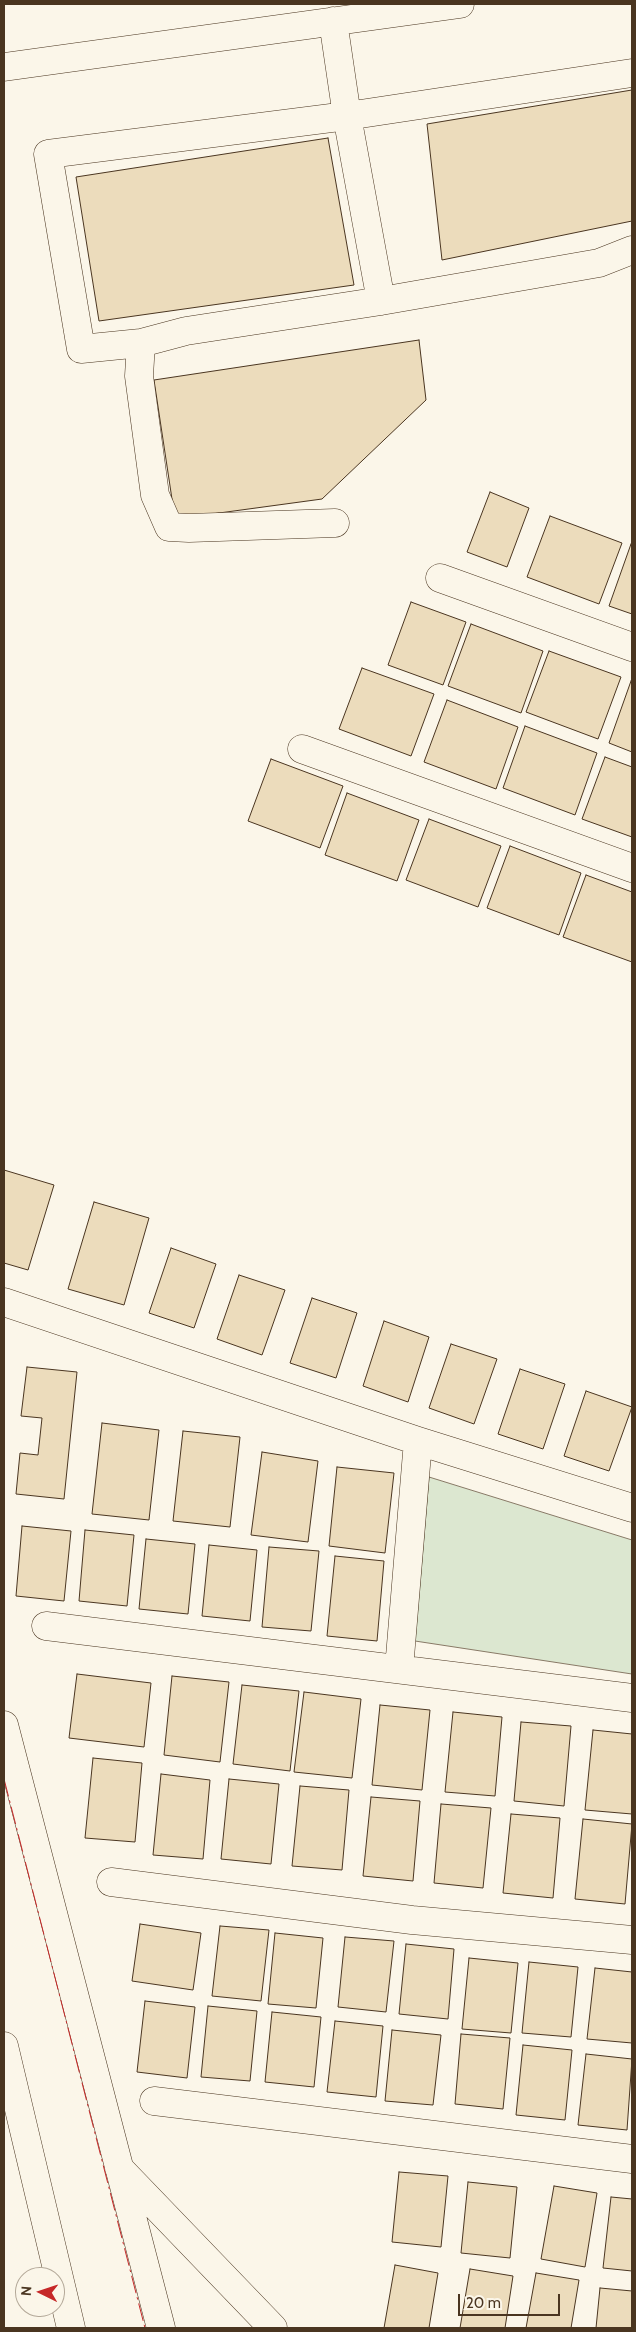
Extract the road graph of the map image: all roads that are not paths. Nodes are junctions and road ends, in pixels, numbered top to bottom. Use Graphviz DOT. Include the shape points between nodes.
graph roads {
  1 [pos="460,4"];
  2 [pos="333,21"];
  3 [pos="4,66"];
  4 [pos="632,73"];
  5 [pos="347,116"];
  6 [pos="632,250"];
  7 [pos="381,301"];
  8 [pos="141,344"];
  9 [pos="335,523"];
  10 [pos="440,578"];
  11 [pos="632,647"];
  12 [pos="302,749"];
  13 [pos="632,868"];
  14 [pos="4,1302"];
  15 [pos="418,1441"];
  16 [pos="632,1508"];
  17 [pos="46,1626"];
  18 [pos="399,1669"];
  19 [pos="632,1698"];
  20 [pos="4,1725"];
  21 [pos="111,1882"];
  22 [pos="632,1940"];
  23 [pos="4,2046"];
  24 [pos="154,2101"];
  25 [pos="632,2160"];
  26 [pos="118,2166"];
  27 [pos="71,2328"];
  28 [pos="161,2328"];
  29 [pos="273,2328"];
  1 -- 2 [label="street"];
  2 -- 3 [label="street"];
  2 -- 5 [label="street"];
  4 -- 5 [label="street"];
  5 -- 7 [label="street"];
  5 -- 8 [label="street" via="48,154 81,349"];
  6 -- 7 [label="street" via="599,263"];
  7 -- 8 [label="street" via="186,331"];
  8 -- 9 [label="street" via="139,376 155,495 169,526"];
  10 -- 11 [label="street"];
  12 -- 13 [label="street"];
  14 -- 15 [label="street"];
  15 -- 16 [label="street"];
  15 -- 18 [label="street"];
  17 -- 18 [label="street"];
  18 -- 19 [label="street"];
  20 -- 26 [label="street"];
  21 -- 22 [label="street" via="412,1920"];
  23 -- 27 [label="street"];
  24 -- 25 [label="street"];
  26 -- 28 [label="street"];
  26 -- 29 [label="street"];
}
